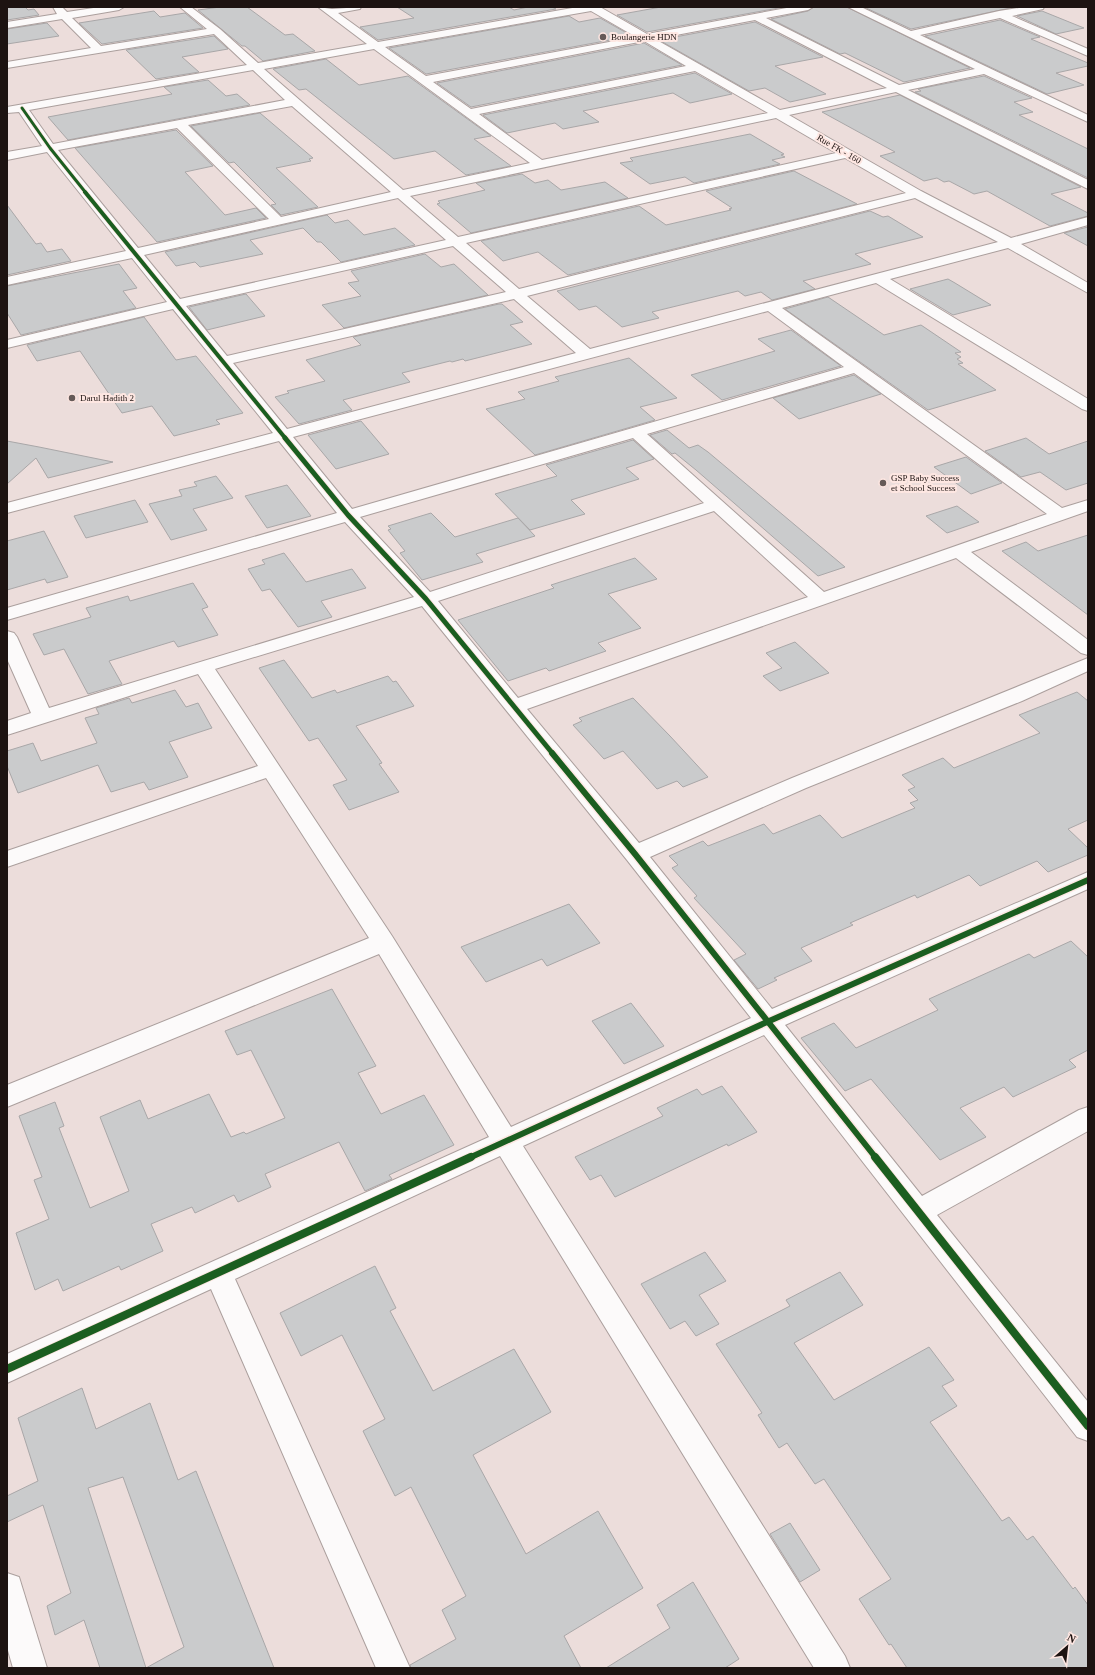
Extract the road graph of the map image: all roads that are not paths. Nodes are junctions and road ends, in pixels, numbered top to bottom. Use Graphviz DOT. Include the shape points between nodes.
graph roads {
  1 [pos="56,7"];
  2 [pos="119,7"];
  3 [pos="185,7"];
  4 [pos="356,7"];
  5 [pos="593,7"];
  6 [pos="808,7"];
  7 [pos="853,7"];
  8 [pos="983,7"];
  9 [pos="1039,7"];
  10 [pos="326,9"];
  11 [pos="1002,15"];
  12 [pos="64,16"];
  13 [pos="756,17"];
  14 [pos="7,25"];
  15 [pos="216,31"];
  16 [pos="910,34"];
  17 [pos="645,37"];
  18 [pos="375,46"];
  19 [pos="99,50"];
  20 [pos="1088,53"];
  21 [pos="7,65"];
  22 [pos="257,67"];
  23 [pos="697,67"];
  24 [pos="986,70"];
  25 [pos="424,80"];
  26 [pos="899,89"];
  27 [pos="294,102"];
  28 [pos="1088,108"];
  29 [pos="14,110"];
  30 [pos="1073,111"];
  31 [pos="469,113"];
  32 [pos="777,114"];
  33 [pos="1088,119"];
  34 [pos="180,124"];
  35 [pos="50,148"];
  36 [pos="846,154"];
  37 [pos="7,156"];
  38 [pos="541,165"];
  39 [pos="1088,185"];
  40 [pos="401,194"];
  41 [pos="917,194"];
  42 [pos="278,221"];
  43 [pos="1088,221"];
  44 [pos="455,242"];
  45 [pos="1010,243"];
  46 [pos="135,253"];
  47 [pos="877,277"];
  48 [pos="7,281"];
  49 [pos="1088,288"];
  50 [pos="516,294"];
  51 [pos="176,304"];
  52 [pos="770,306"];
  53 [pos="7,344"];
  54 [pos="586,354"];
  55 [pos="223,361"];
  56 [pos="856,368"];
  57 [pos="1088,406"];
  58 [pos="636,432"];
  59 [pos="282,435"];
  60 [pos="715,505"];
  61 [pos="1088,505"];
  62 [pos="7,508"];
  63 [pos="348,515"];
  64 [pos="1060,515"];
  65 [pos="958,551"];
  66 [pos="426,599"];
  67 [pos="821,599"];
  68 [pos="7,614"];
  69 [pos="7,637"];
  70 [pos="1088,649"];
  71 [pos="1088,664"];
  72 [pos="203,666"];
  73 [pos="514,707"];
  74 [pos="43,717"];
  75 [pos="7,728"];
  76 [pos="270,769"];
  77 [pos="635,854"];
  78 [pos="7,859"];
  79 [pos="1085,885"];
  80 [pos="384,942"];
  81 [pos="767,1022"];
  82 [pos="7,1096"];
  83 [pos="1088,1118"];
  84 [pos="506,1142"];
  85 [pos="919,1211"];
  86 [pos="218,1272"];
  87 [pos="7,1369"];
  88 [pos="1088,1426"];
  89 [pos="7,1589"];
  90 [pos="30,1668"];
  91 [pos="393,1668"];
  92 [pos="833,1668"];
  1 -- 12 [label="street"];
  2 -- 12 [label="street"];
  3 -- 15 [label="street"];
  4 -- 10 [label="street"];
  5 -- 17 [label="street, Rue FK - 160"];
  5 -- 18 [label="street"];
  6 -- 13 [label="street"];
  7 -- 16 [label="street"];
  8 -- 11 [label="street"];
  9 -- 11 [label="street"];
  10 -- 18 [label="street"];
  11 -- 16 [label="street"];
  11 -- 20 [label="street"];
  12 -- 14 [label="street"];
  12 -- 19 [label="street"];
  13 -- 17 [label="street"];
  13 -- 26 [label="street"];
  15 -- 19 [label="street"];
  15 -- 22 [label="street"];
  16 -- 24 [label="street"];
  17 -- 23 [label="street, Rue FK - 160"];
  17 -- 25 [label="street"];
  18 -- 22 [label="street"];
  18 -- 25 [label="street"];
  19 -- 21 [label="street"];
  22 -- 27 [label="street"];
  22 -- 29 [label="street"];
  23 -- 31 [label="street"];
  23 -- 32 [label="street, Rue FK - 160"];
  24 -- 26 [label="street"];
  24 -- 30 [label="street"];
  25 -- 31 [label="street"];
  26 -- 32 [label="street"];
  26 -- 39 [label="street"];
  27 -- 34 [label="street"];
  27 -- 40 [label="street"];
  28 -- 30 [label="street"];
  29 -- 35 [label="street"];
  30 -- 33 [label="street"];
  31 -- 38 [label="street"];
  32 -- 36 [label="street, Rue FK - 160"];
  32 -- 38 [label="street"];
  34 -- 35 [label="street"];
  34 -- 42 [label="street"];
  35 -- 37 [label="street"];
  35 -- 46 [label="street"];
  36 -- 41 [label="street, Rue FK - 160"];
  36 -- 44 [label="street"];
  38 -- 40 [label="street"];
  40 -- 42 [label="street"];
  40 -- 44 [label="street"];
  41 -- 45 [label="street, Rue FK - 160"];
  41 -- 50 [label="street"];
  42 -- 46 [label="street"];
  43 -- 45 [label="street"];
  44 -- 50 [label="street"];
  44 -- 51 [label="street"];
  45 -- 47 [label="street"];
  45 -- 49 [label="street, Rue FK - 160"];
  46 -- 48 [label="street"];
  46 -- 51 [label="street"];
  47 -- 52 [label="street"];
  47 -- 57 [label="street"];
  50 -- 54 [label="street"];
  50 -- 55 [label="street"];
  51 -- 53 [label="street"];
  51 -- 55 [label="street"];
  52 -- 54 [label="street"];
  52 -- 56 [label="street"];
  54 -- 59 [label="street"];
  55 -- 59 [label="street"];
  56 -- 58 [label="street"];
  56 -- 64 [label="street"];
  58 -- 60 [label="street"];
  58 -- 63 [label="street"];
  59 -- 62 [label="street"];
  59 -- 63 [label="street"];
  60 -- 66 [label="street"];
  60 -- 67 [label="street"];
  61 -- 64 [label="street"];
  63 -- 66 [label="street"];
  63 -- 68 [label="street"];
  64 -- 65 [label="street"];
  65 -- 67 [label="street"];
  65 -- 70 [label="street"];
  66 -- 72 [label="street"];
  66 -- 73 [label="street"];
  67 -- 73 [label="street"];
  69 -- 74 [label="street"];
  71 -- 77 [label="street" via="799,783"];
  72 -- 74 [label="street"];
  72 -- 76 [label="street"];
  73 -- 77 [label="street"];
  74 -- 75 [label="street"];
  76 -- 78 [label="street"];
  76 -- 80 [label="street"];
  77 -- 81 [label="street"];
  79 -- 81 [label="street"];
  80 -- 82 [label="street"];
  80 -- 84 [label="street"];
  81 -- 84 [label="street"];
  81 -- 85 [label="street"];
  83 -- 85 [label="street"];
  84 -- 86 [label="street"];
  84 -- 92 [label="street"];
  85 -- 88 [label="street"];
  86 -- 87 [label="street"];
  86 -- 91 [label="street"];
  89 -- 90 [label="street"];
}
